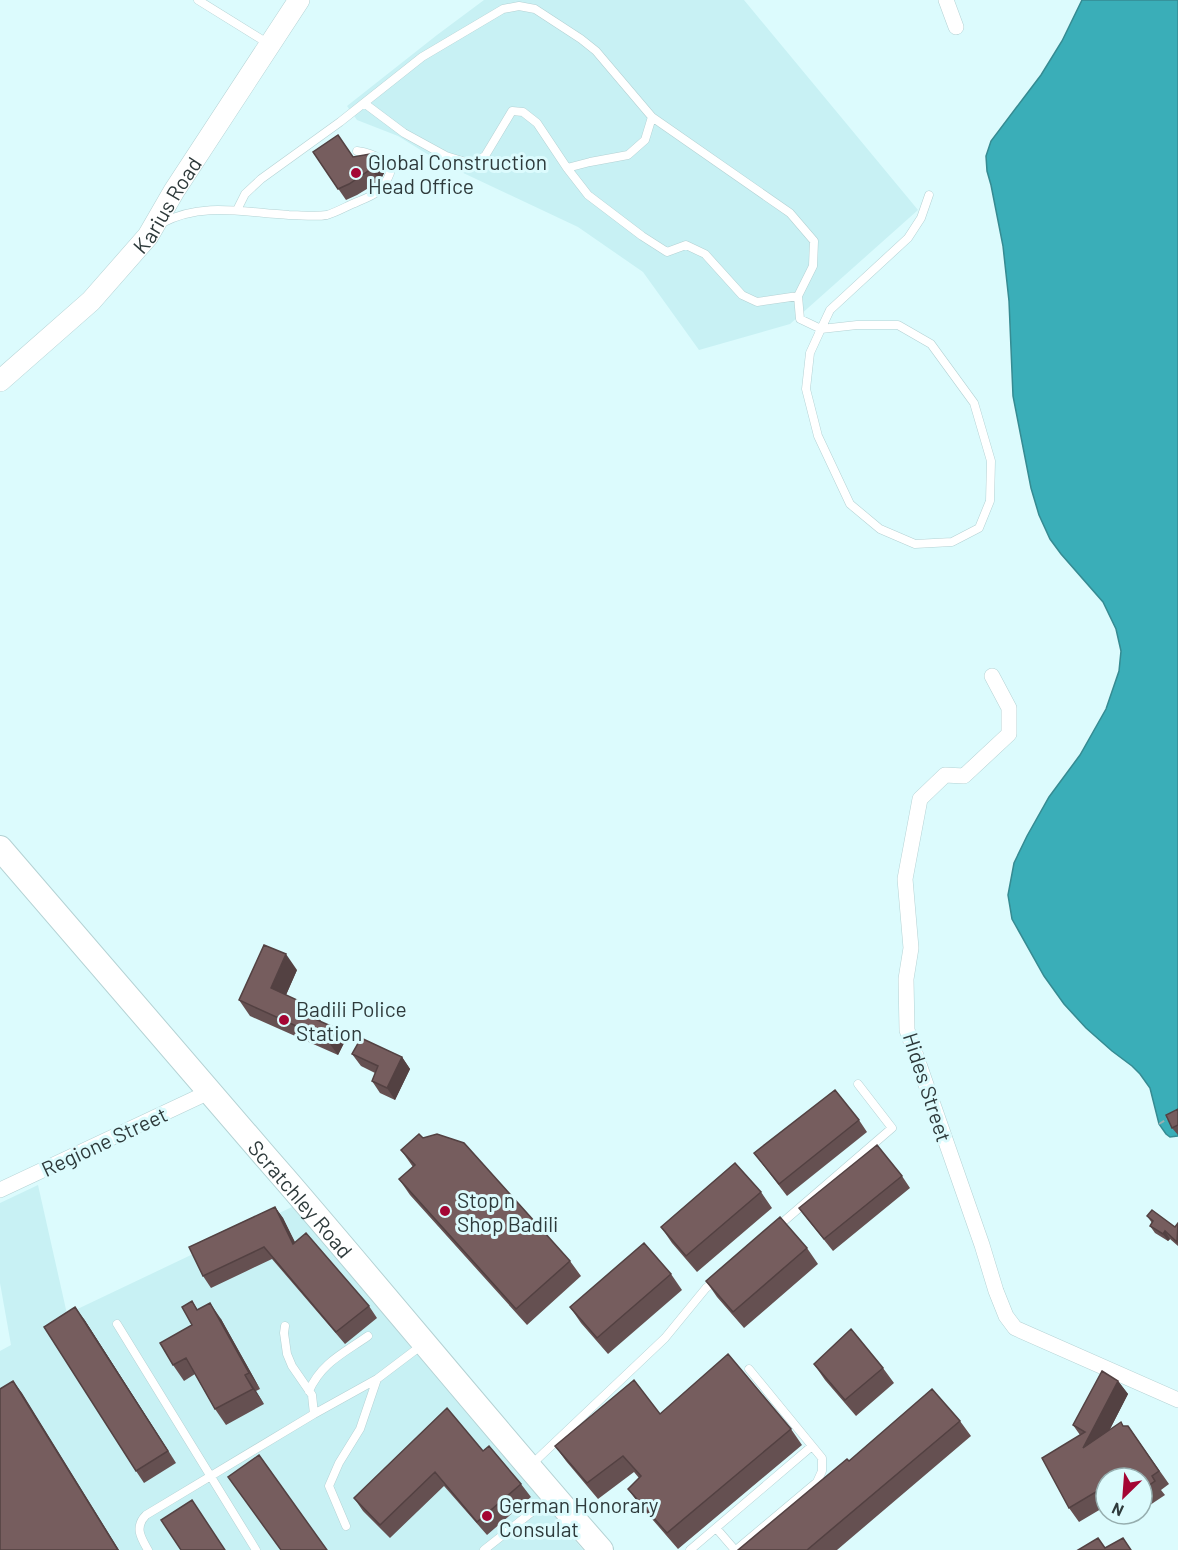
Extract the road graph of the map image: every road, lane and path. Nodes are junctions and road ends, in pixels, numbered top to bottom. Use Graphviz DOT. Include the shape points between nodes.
graph roads {
  1 [pos="198,0"];
  2 [pos="299,0"];
  3 [pos="946,0"];
  4 [pos="956,27"];
  5 [pos="270,45"];
  6 [pos="364,103"];
  7 [pos="652,117"];
  8 [pos="357,151"];
  9 [pos="567,168"];
  10 [pos="929,195"];
  11 [pos="237,210"];
  12 [pos="148,237"];
  13 [pos="798,296"];
  14 [pos="821,329"];
  15 [pos="0,381"];
  16 [pos="992,676"];
  17 [pos="0,848"];
  18 [pos="858,1084"];
  19 [pos="208,1092"];
  20 [pos="1169,1118"];
  21 [pos="1159,1124"];
  22 [pos="0,1190"];
  23 [pos="769,1234"];
  24 [pos="724,1273"];
  25 [pos="117,1324"];
  26 [pos="285,1326"];
  27 [pos="368,1336"];
  28 [pos="424,1344"];
  29 [pos="750,1370"];
  30 [pos="377,1379"];
  31 [pos="309,1391"];
  32 [pos="1178,1400"];
  33 [pos="314,1414"];
  34 [pos="812,1446"];
  35 [pos="528,1467"];
  36 [pos="211,1476"];
  37 [pos="553,1495"];
  38 [pos="346,1526"];
  39 [pos="716,1528"];
  40 [pos="148,1550"];
  41 [pos="256,1550"];
  42 [pos="484,1550"];
  43 [pos="601,1550"];
  44 [pos="690,1550"];
  45 [pos="735,1550"];
  1 -- 5 [label="lane"];
  2 -- 5 [label="street, Karius Road"];
  3 -- 4 [label="street"];
  5 -- 12 [label="street, Karius Road"];
  6 -- 7 [label="lane" via="422,57 503,9 519,6 535,9 589,45"];
  6 -- 9 [label="lane" via="404,133 446,156 472,164 485,156 512,111 523,112 537,123"];
  6 -- 11 [label="lane" via="261,179 245,194"];
  7 -- 9 [label="lane" via="645,140 628,155"];
  7 -- 13 [label="lane" via="790,213 814,241 813,266"];
  8 -- 11 [label="lane" via="369,153 389,168 385,186 370,196 327,214 309,216"];
  9 -- 13 [label="lane" via="588,195 667,252 686,244 705,254 742,295 756,302"];
  10 -- 14 [label="lane" via="908,238 830,310"];
  11 -- 12 [label="lane" via="210,210 168,219"];
  12 -- 15 [label="street, Karius Road" via="91,301"];
  13 -- 14 [label="lane" via="800,319"];
  14 -- 14 [label="lane" via="810,353 806,389 818,436 850,504 880,529 915,544 952,542 978,528 990,501 991,461 974,403 931,344 898,325"];
  16 -- 32 [label="street, Hides Street" via="1009,708 1009,734 964,776 945,775 920,799 906,879 911,948 906,979 907,1030 1006,1316 1015,1328"];
  17 -- 19 [label="main road, Scratchley Road"];
  18 -- 23 [label="lane" via="892,1128"];
  19 -- 22 [label="street, Regione Street"];
  19 -- 28 [label="main road, Scratchley Road"];
  20 -- 21 [label="path"];
  24 -- 35 [label="lane" via="706,1288 665,1338"];
  25 -- 36 [label="lane"];
  26 -- 31 [label="lane" via="287,1354"];
  27 -- 31 [label="lane" via="322,1369"];
  28 -- 30 [label="lane"];
  28 -- 35 [label="main road, Scratchley Road"];
  29 -- 34 [label="lane"];
  30 -- 33 [label="lane"];
  30 -- 38 [label="lane" via="360,1429 329,1486"];
  31 -- 33 [label="lane"];
  33 -- 36 [label="lane"];
  34 -- 39 [label="lane"];
  34 -- 45 [label="lane" via="822,1458 817,1482"];
  35 -- 37 [label="main road, Scratchley Road"];
  36 -- 40 [label="lane" via="142,1518 139,1530"];
  36 -- 41 [label="lane"];
  37 -- 42 [label="lane"];
  37 -- 43 [label="main road, Scratchley Road"];
  39 -- 44 [label="lane"];
  39 -- 45 [label="lane"];
}
